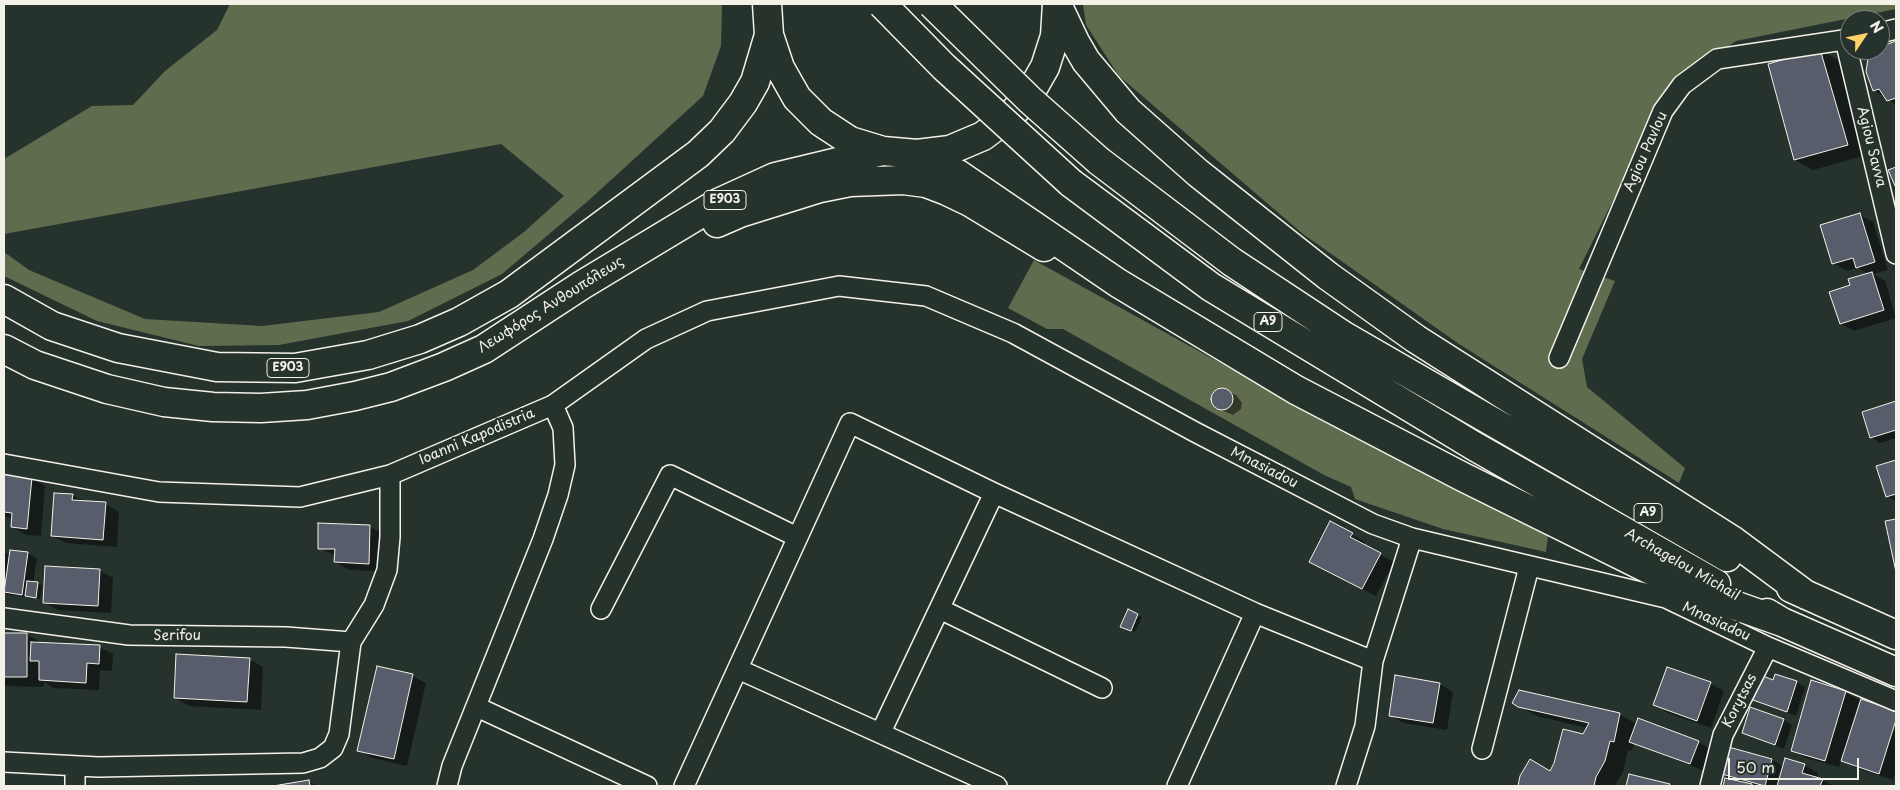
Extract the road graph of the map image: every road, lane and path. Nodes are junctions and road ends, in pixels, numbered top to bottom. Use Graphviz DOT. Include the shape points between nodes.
graph roads {
  1 [pos="767,4"];
  2 [pos="882,4"];
  3 [pos="932,4"];
  4 [pos="1057,4"];
  5 [pos="769,35"];
  6 [pos="1840,41"];
  7 [pos="1852,60"];
  8 [pos="883,152"];
  9 [pos="917,154"];
  10 [pos="1896,254"];
  11 [pos="1118,283"];
  12 [pos="582,285"];
  13 [pos="4,299"];
  14 [pos="4,349"];
  15 [pos="1559,358"];
  16 [pos="552,405"];
  17 [pos="4,464"];
  18 [pos="390,475"];
  19 [pos="994,493"];
  20 [pos="797,537"];
  21 [pos="1412,538"];
  22 [pos="1529,567"];
  23 [pos="1806,595"];
  24 [pos="600,609"];
  25 [pos="940,609"];
  26 [pos="1255,613"];
  27 [pos="4,618"];
  28 [pos="1782,622"];
  29 [pos="1896,636"];
  30 [pos="351,642"];
  31 [pos="1768,647"];
  32 [pos="1373,661"];
  33 [pos="738,669"];
  34 [pos="1896,672"];
  35 [pos="1102,688"];
  36 [pos="1896,701"];
  37 [pos="477,707"];
  38 [pos="881,732"];
  39 [pos="1482,749"];
  40 [pos="4,762"];
  41 [pos="75,766"];
  42 [pos="75,786"];
  43 [pos="447,786"];
  44 [pos="647,786"];
  45 [pos="684,786"];
  46 [pos="997,786"];
  47 [pos="1177,786"];
  48 [pos="1346,786"];
  49 [pos="1710,786"];
  1 -- 5 [label="main road"];
  2 -- 28 [label="main road, Archagelou Michail / A9, bridge" via="944,67 1071,183 1211,287 1474,446"];
  3 -- 23 [label="main road, Archagelou Michail / A9, bridge" via="1030,100 1099,161 1240,267 1344,336 1494,424 1718,553"];
  4 -- 9 [label="main road" via="1055,36 1045,67 1029,95 1012,114 983,136 950,150"];
  4 -- 23 [label="main road" via="1086,61 1128,111 1198,173 1320,270 1416,339 1732,540"];
  5 -- 8 [label="main road" via="780,68 797,98 821,122 850,141"];
  5 -- 13 [label="main road, E903" via="754,82 743,103 698,154 509,294 420,339 368,355 295,368 218,367 118,348 52,326"];
  6 -- 15 [label="street, Agiou Pavlou" via="1717,60 1682,85 1663,111"];
  7 -- 10 [label="street, Agiou Savva"];
  8 -- 9 [label="main road"];
  8 -- 12 [label="main road, Λεωφόρος Ανθουπόλεως / E903" via="775,177 718,203"];
  9 -- 11 [label="main road" via="958,174"];
  11 -- 12 [label="main road" via="1048,249 947,191 926,183 880,180 820,188 740,213"];
  11 -- 28 [label="main road" via="1296,390 1463,477 1690,589"];
  12 -- 14 [label="main road, Λεωφόρος Ανθουπόλεως / E903" via="484,349 444,367 391,387 308,405 213,408 164,402 98,386 35,365"];
  16 -- 18 [label="street, Ioanni Kapodistria"];
  16 -- 21 [label="street, Mnasiadou" via="646,340 707,311 839,286 926,296 1013,334 1373,524"];
  16 -- 37 [label="street, Ioanni Kapodistria" via="563,428 565,465 558,495"];
  17 -- 18 [label="street, Ioanni Kapodistria" via="159,492 291,497"];
  18 -- 30 [label="street" via="387,570 374,605"];
  19 -- 20 [label="street" via="850,423"];
  19 -- 25 [label="street"];
  19 -- 26 [label="street"];
  20 -- 24 [label="street" via="670,474"];
  20 -- 33 [label="street"];
  21 -- 22 [label="street, Mnasiadou"];
  21 -- 32 [label="street"];
  22 -- 31 [label="street, Mnasiadou" via="1666,598"];
  22 -- 39 [label="street"];
  23 -- 29 [label="main road, Archagelou Michail / A9"];
  25 -- 35 [label="street"];
  25 -- 38 [label="street"];
  26 -- 32 [label="street"];
  26 -- 47 [label="street"];
  27 -- 30 [label="street, Serifou" via="129,636 286,637"];
  28 -- 34 [label="main road, Archagelou Michail / A9"];
  30 -- 41 [label="street" via="339,734 333,748 320,758 293,763 184,767"];
  31 -- 36 [label="street, Mnasiadou"];
  31 -- 49 [label="street, Korytsas" via="1723,735"];
  32 -- 48 [label="street" via="1365,726"];
  33 -- 38 [label="street"];
  33 -- 45 [label="street"];
  37 -- 43 [label="street, Ioanni Kapodistria"];
  37 -- 44 [label="street"];
  38 -- 46 [label="street"];
  40 -- 41 [label="street"];
  41 -- 42 [label="street"];
}
